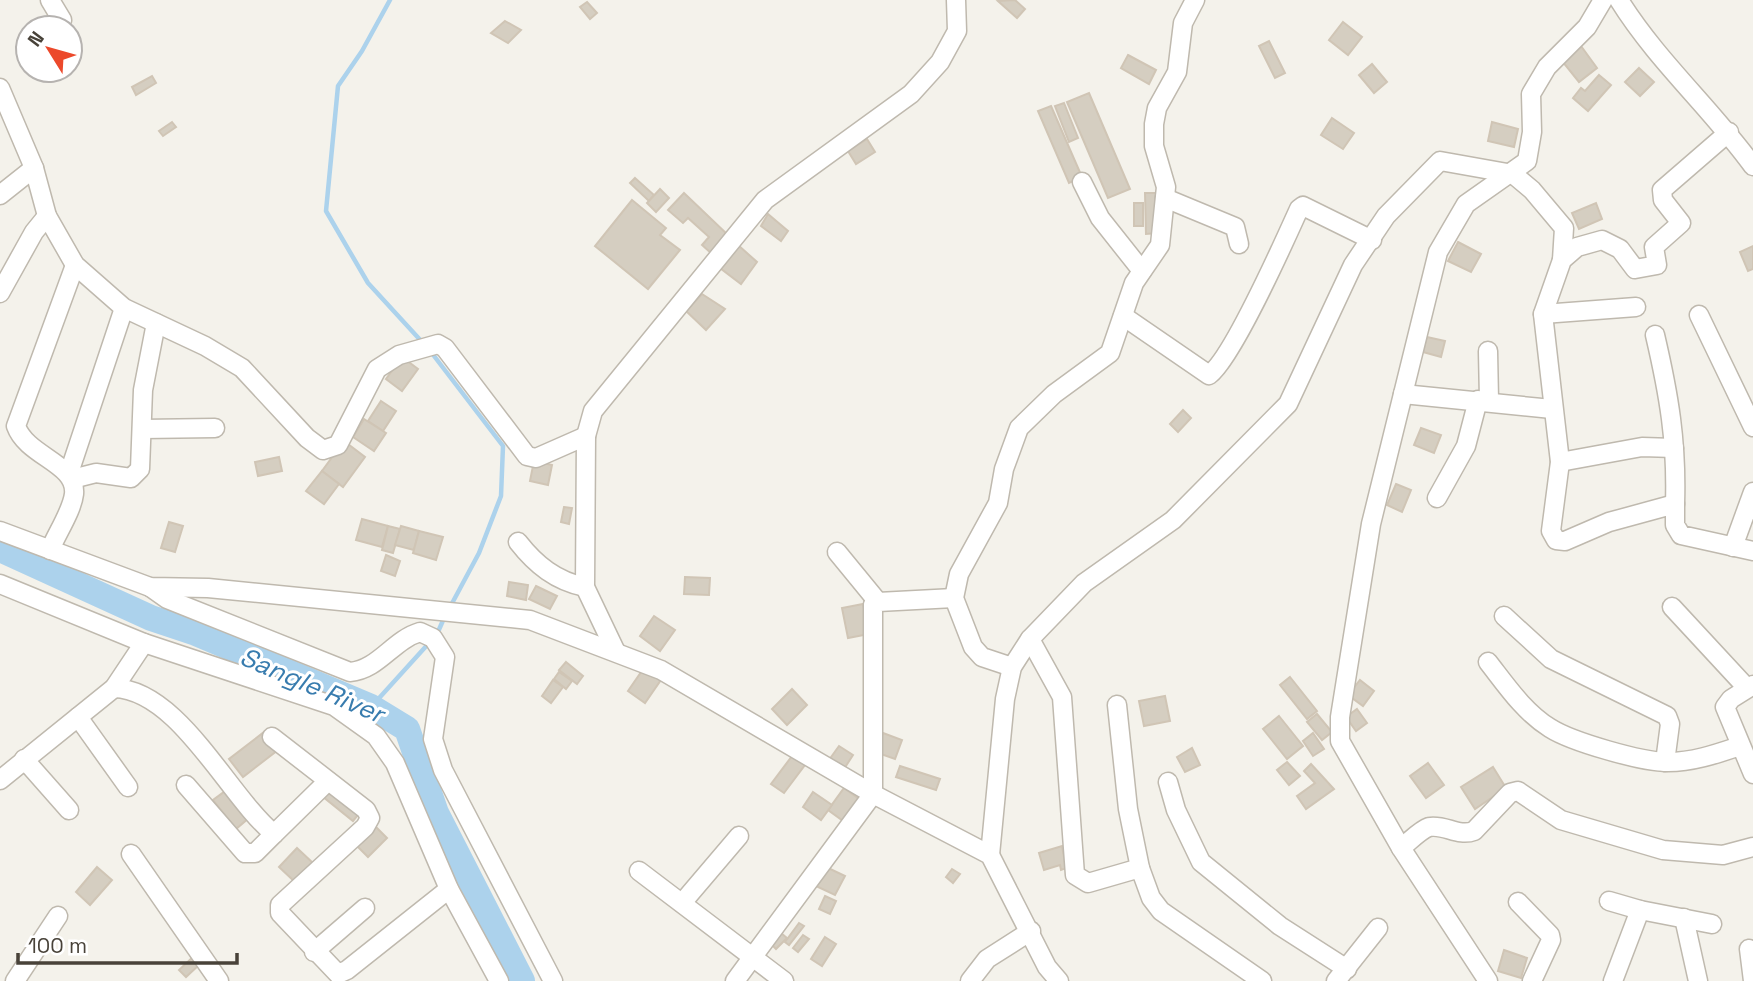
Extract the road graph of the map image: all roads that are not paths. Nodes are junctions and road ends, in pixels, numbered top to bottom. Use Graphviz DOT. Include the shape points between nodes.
graph roads {
  1 [pos="956,0"];
  2 [pos="1195,0"];
  3 [pos="1602,0"];
  4 [pos="1619,0"];
  5 [pos="0,88"];
  6 [pos="1729,132"];
  7 [pos="1753,166"];
  8 [pos="34,168"];
  9 [pos="1513,174"];
  10 [pos="1082,182"];
  11 [pos="0,195"];
  12 [pos="1165,198"];
  13 [pos="47,216"];
  14 [pos="1372,240"];
  15 [pos="1239,244"];
  16 [pos="1562,260"];
  17 [pos="75,265"];
  18 [pos="1142,271"];
  19 [pos="0,293"];
  20 [pos="1636,307"];
  21 [pos="124,308"];
  22 [pos="1544,314"];
  23 [pos="1699,315"];
  24 [pos="1123,316"];
  25 [pos="156,323"];
  26 [pos="1655,335"];
  27 [pos="1488,351"];
  28 [pos="1403,394"];
  29 [pos="1483,400"];
  30 [pos="1552,409"];
  31 [pos="1753,427"];
  32 [pos="215,428"];
  33 [pos="142,429"];
  34 [pos="586,436"];
  35 [pos="1674,448"];
  36 [pos="1560,462"];
  37 [pos="71,476"];
  38 [pos="1753,492"];
  39 [pos="1437,498"];
  40 [pos="1675,504"];
  41 [pos="0,531"];
  42 [pos="518,542"];
  43 [pos="1733,547"];
  44 [pos="50,550"];
  45 [pos="1753,551"];
  46 [pos="837,552"];
  47 [pos="0,584"];
  48 [pos="150,587"];
  49 [pos="585,587"];
  50 [pos="954,598"];
  51 [pos="878,601"];
  52 [pos="1672,607"];
  53 [pos="1504,617"];
  54 [pos="1030,639"];
  55 [pos="144,643"];
  56 [pos="616,652"];
  57 [pos="1488,662"];
  58 [pos="1012,667"];
  59 [pos="1750,686"];
  60 [pos="114,688"];
  61 [pos="1117,705"];
  62 [pos="78,717"];
  63 [pos="272,737"];
  64 [pos="1740,746"];
  65 [pos="24,759"];
  66 [pos="1665,762"];
  67 [pos="1753,774"];
  68 [pos="0,780"];
  69 [pos="328,781"];
  70 [pos="1168,782"];
  71 [pos="186,785"];
  72 [pos="128,788"];
  73 [pos="873,794"];
  74 [pos="69,810"];
  75 [pos="274,834"];
  76 [pos="739,836"];
  77 [pos="1753,847"];
  78 [pos="1401,848"];
  79 [pos="131,854"];
  80 [pos="990,855"];
  81 [pos="1140,868"];
  82 [pos="639,871"];
  83 [pos="449,889"];
  84 [pos="1609,901"];
  85 [pos="1518,902"];
  86 [pos="682,903"];
  87 [pos="365,908"];
  88 [pos="1640,910"];
  89 [pos="58,916"];
  90 [pos="1684,918"];
  91 [pos="1712,924"];
  92 [pos="1378,928"];
  93 [pos="1031,930"];
  94 [pos="1749,949"];
  95 [pos="314,952"];
  96 [pos="753,956"];
  97 [pos="1341,975"];
  98 [pos="15,981"];
  99 [pos="219,981"];
  100 [pos="499,981"];
  101 [pos="553,981"];
  102 [pos="735,981"];
  103 [pos="784,981"];
  104 [pos="970,981"];
  105 [pos="1059,981"];
  106 [pos="1262,981"];
  107 [pos="1488,981"];
  108 [pos="1532,981"];
  109 [pos="1613,981"];
  110 [pos="1698,981"];
  111 [pos="1753,981"];
  1 -- 34 [label="street" via="957,31 940,62 911,94 765,200 593,411"];
  2 -- 12 [label="street" via="1183,23 1177,72 1157,108 1154,124"];
  3 -- 9 [label="street" via="1587,27 1547,68 1531,94 1527,161"];
  4 -- 6 [label="street" via="1642,37"];
  5 -- 8 [label="street"];
  6 -- 7 [label="street"];
  6 -- 16 [label="street" via="1662,190 1662,200 1681,223 1654,247 1657,265 1635,269 1620,248 1602,240 1577,247"];
  8 -- 11 [label="street"];
  8 -- 13 [label="street"];
  9 -- 14 [label="street" via="1440,161 1386,216"];
  9 -- 16 [label="street" via="1564,228"];
  9 -- 28 [label="street" via="1466,204 1443,240"];
  10 -- 18 [label="street" via="1100,218"];
  12 -- 15 [label="street" via="1235,227"];
  12 -- 18 [label="street" via="1160,245"];
  13 -- 17 [label="street"];
  13 -- 19 [label="street"];
  14 -- 24 [label="street" via="1331,217 1303,206 1299,209 1245,319 1209,375"];
  14 -- 54 [label="street" via="1353,265 1288,404 1173,520 1084,583"];
  16 -- 22 [label="street"];
  17 -- 21 [label="street"];
  17 -- 37 [label="street" via="16,426 20,438 32,449"];
  18 -- 24 [label="street"];
  20 -- 22 [label="street"];
  21 -- 25 [label="street"];
  21 -- 37 [label="street"];
  22 -- 30 [label="street"];
  23 -- 31 [label="street"];
  24 -- 50 [label="street" via="1110,353 1054,394 1020,428 1004,469 998,503 959,575"];
  25 -- 33 [label="street" via="143,390"];
  25 -- 34 [label="street" via="242,368 323,450 338,445 377,369 398,355 438,344 527,456 536,458"];
  26 -- 35 [label="street" via="1673,414"];
  27 -- 29 [label="street"];
  28 -- 29 [label="street"];
  28 -- 78 [label="street" via="1371,524 1340,717 1340,741"];
  29 -- 30 [label="street"];
  29 -- 39 [label="street" via="1466,446"];
  30 -- 36 [label="street"];
  32 -- 33 [label="street"];
  33 -- 37 [label="street" via="136,475"];
  34 -- 49 [label="street"];
  35 -- 36 [label="street" via="1642,447"];
  35 -- 40 [label="street"];
  36 -- 40 [label="street" via="1551,531 1556,540 1565,541"];
  37 -- 44 [label="street" via="74,495"];
  38 -- 43 [label="street"];
  40 -- 43 [label="street" via="1675,525 1681,535"];
  41 -- 44 [label="street"];
  42 -- 49 [label="street" via="535,564 570,584"];
  43 -- 45 [label="street"];
  44 -- 48 [label="street"];
  46 -- 51 [label="street"];
  47 -- 55 [label="street"];
  48 -- 56 [label="street" via="208,588 530,620"];
  48 -- 101 [label="street" via="167,599 350,672 363,671 408,635 419,632 433,638 445,657 433,738 443,770"];
  49 -- 56 [label="street"];
  50 -- 51 [label="street"];
  50 -- 58 [label="street" via="973,647 982,657"];
  51 -- 73 [label="street" via="872,612"];
  52 -- 59 [label="street"];
  53 -- 66 [label="street" via="1551,659 1667,716"];
  54 -- 58 [label="street"];
  54 -- 81 [label="street" via="1062,697 1075,875 1088,883"];
  55 -- 60 [label="street"];
  55 -- 83 [label="street" via="334,706 359,721 395,763"];
  56 -- 73 [label="street" via="660,670"];
  57 -- 66 [label="street" via="1521,704 1549,728 1582,743"];
  58 -- 80 [label="street" via="995,775"];
  59 -- 64 [label="street" via="1725,707"];
  60 -- 62 [label="street"];
  60 -- 75 [label="street" via="143,693 194,738"];
  61 -- 81 [label="street" via="1128,809"];
  62 -- 65 [label="street"];
  62 -- 72 [label="street"];
  63 -- 69 [label="street"];
  64 -- 66 [label="street" via="1702,759"];
  64 -- 67 [label="street"];
  65 -- 68 [label="street"];
  65 -- 74 [label="street"];
  69 -- 75 [label="street"];
  69 -- 95 [label="street" via="370,818 366,827 280,905 280,914"];
  70 -- 97 [label="street" via="1201,862"];
  71 -- 75 [label="street" via="245,853 254,853"];
  73 -- 80 [label="street"];
  73 -- 96 [label="street"];
  76 -- 86 [label="street"];
  77 -- 78 [label="street" via="1723,855 1663,850 1561,820 1518,791 1510,793 1474,831 1467,834 1427,827"];
  78 -- 107 [label="street"];
  79 -- 99 [label="street"];
  80 -- 93 [label="street"];
  81 -- 106 [label="street" via="1161,911"];
  82 -- 86 [label="street"];
  83 -- 95 [label="street" via="347,970 338,974"];
  83 -- 100 [label="street"];
  84 -- 88 [label="street"];
  85 -- 108 [label="street" via="1551,940"];
  86 -- 96 [label="street"];
  87 -- 95 [label="street"];
  88 -- 90 [label="street"];
  88 -- 109 [label="street"];
  89 -- 98 [label="street"];
  90 -- 91 [label="street"];
  90 -- 110 [label="street"];
  92 -- 97 [label="street"];
  93 -- 104 [label="street" via="987,959"];
  93 -- 105 [label="street" via="1047,967"];
  94 -- 111 [label="street"];
  96 -- 102 [label="street"];
  96 -- 103 [label="street"];
}
